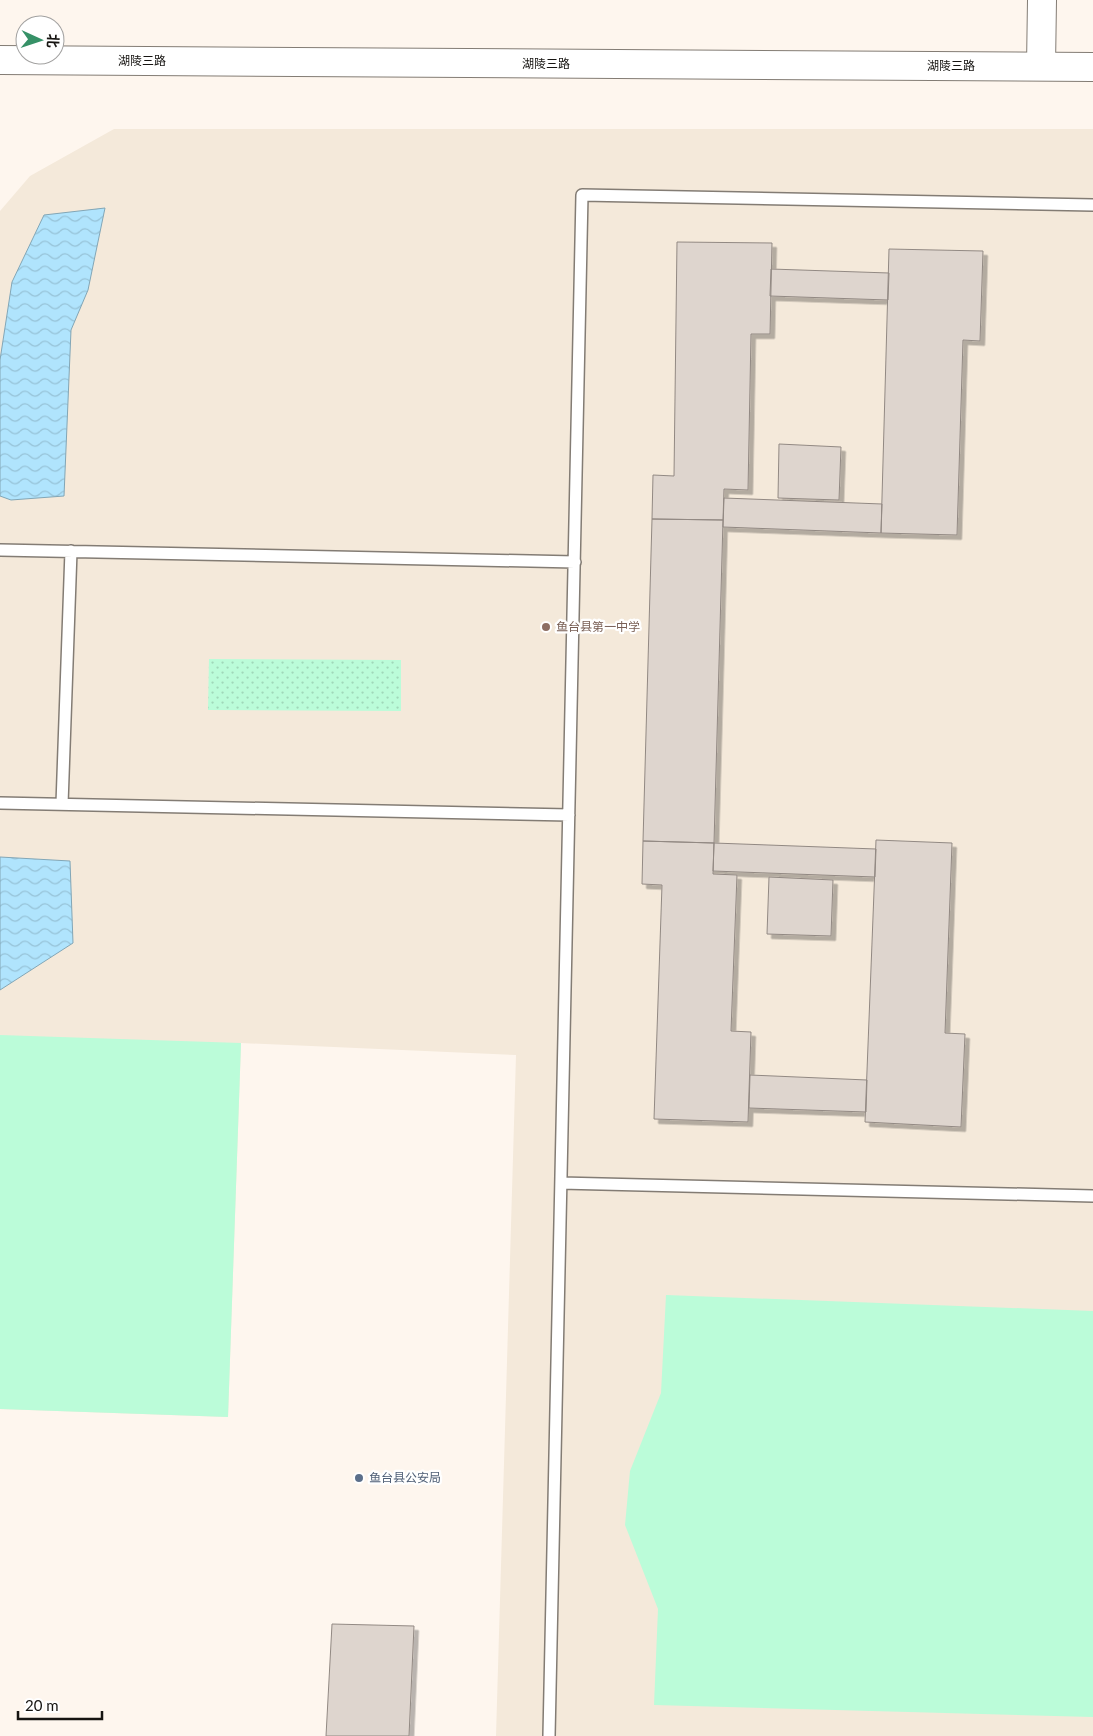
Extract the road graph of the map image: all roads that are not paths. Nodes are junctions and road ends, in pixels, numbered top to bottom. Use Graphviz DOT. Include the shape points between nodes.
graph roads {
  1 [pos="1042,0"];
  2 [pos="0,60"];
  3 [pos="1041,66"];
  4 [pos="1093,67"];
  5 [pos="1093,205"];
  6 [pos="0,550"];
  7 [pos="71,551"];
  8 [pos="575,562"];
  9 [pos="0,803"];
  10 [pos="62,804"];
  11 [pos="569,815"];
  12 [pos="561,1183"];
  13 [pos="1093,1196"];
  14 [pos="549,1736"];
  1 -- 3 [label="main road"];
  2 -- 3 [label="main road, 湖陵三路"];
  3 -- 4 [label="main road, 湖陵三路"];
  5 -- 8 [label="lane" via="582,195"];
  6 -- 7 [label="lane"];
  7 -- 8 [label="lane"];
  7 -- 10 [label="lane"];
  8 -- 11 [label="lane"];
  9 -- 10 [label="lane"];
  10 -- 11 [label="lane"];
  11 -- 12 [label="lane"];
  12 -- 13 [label="lane"];
  12 -- 14 [label="lane"];
}
